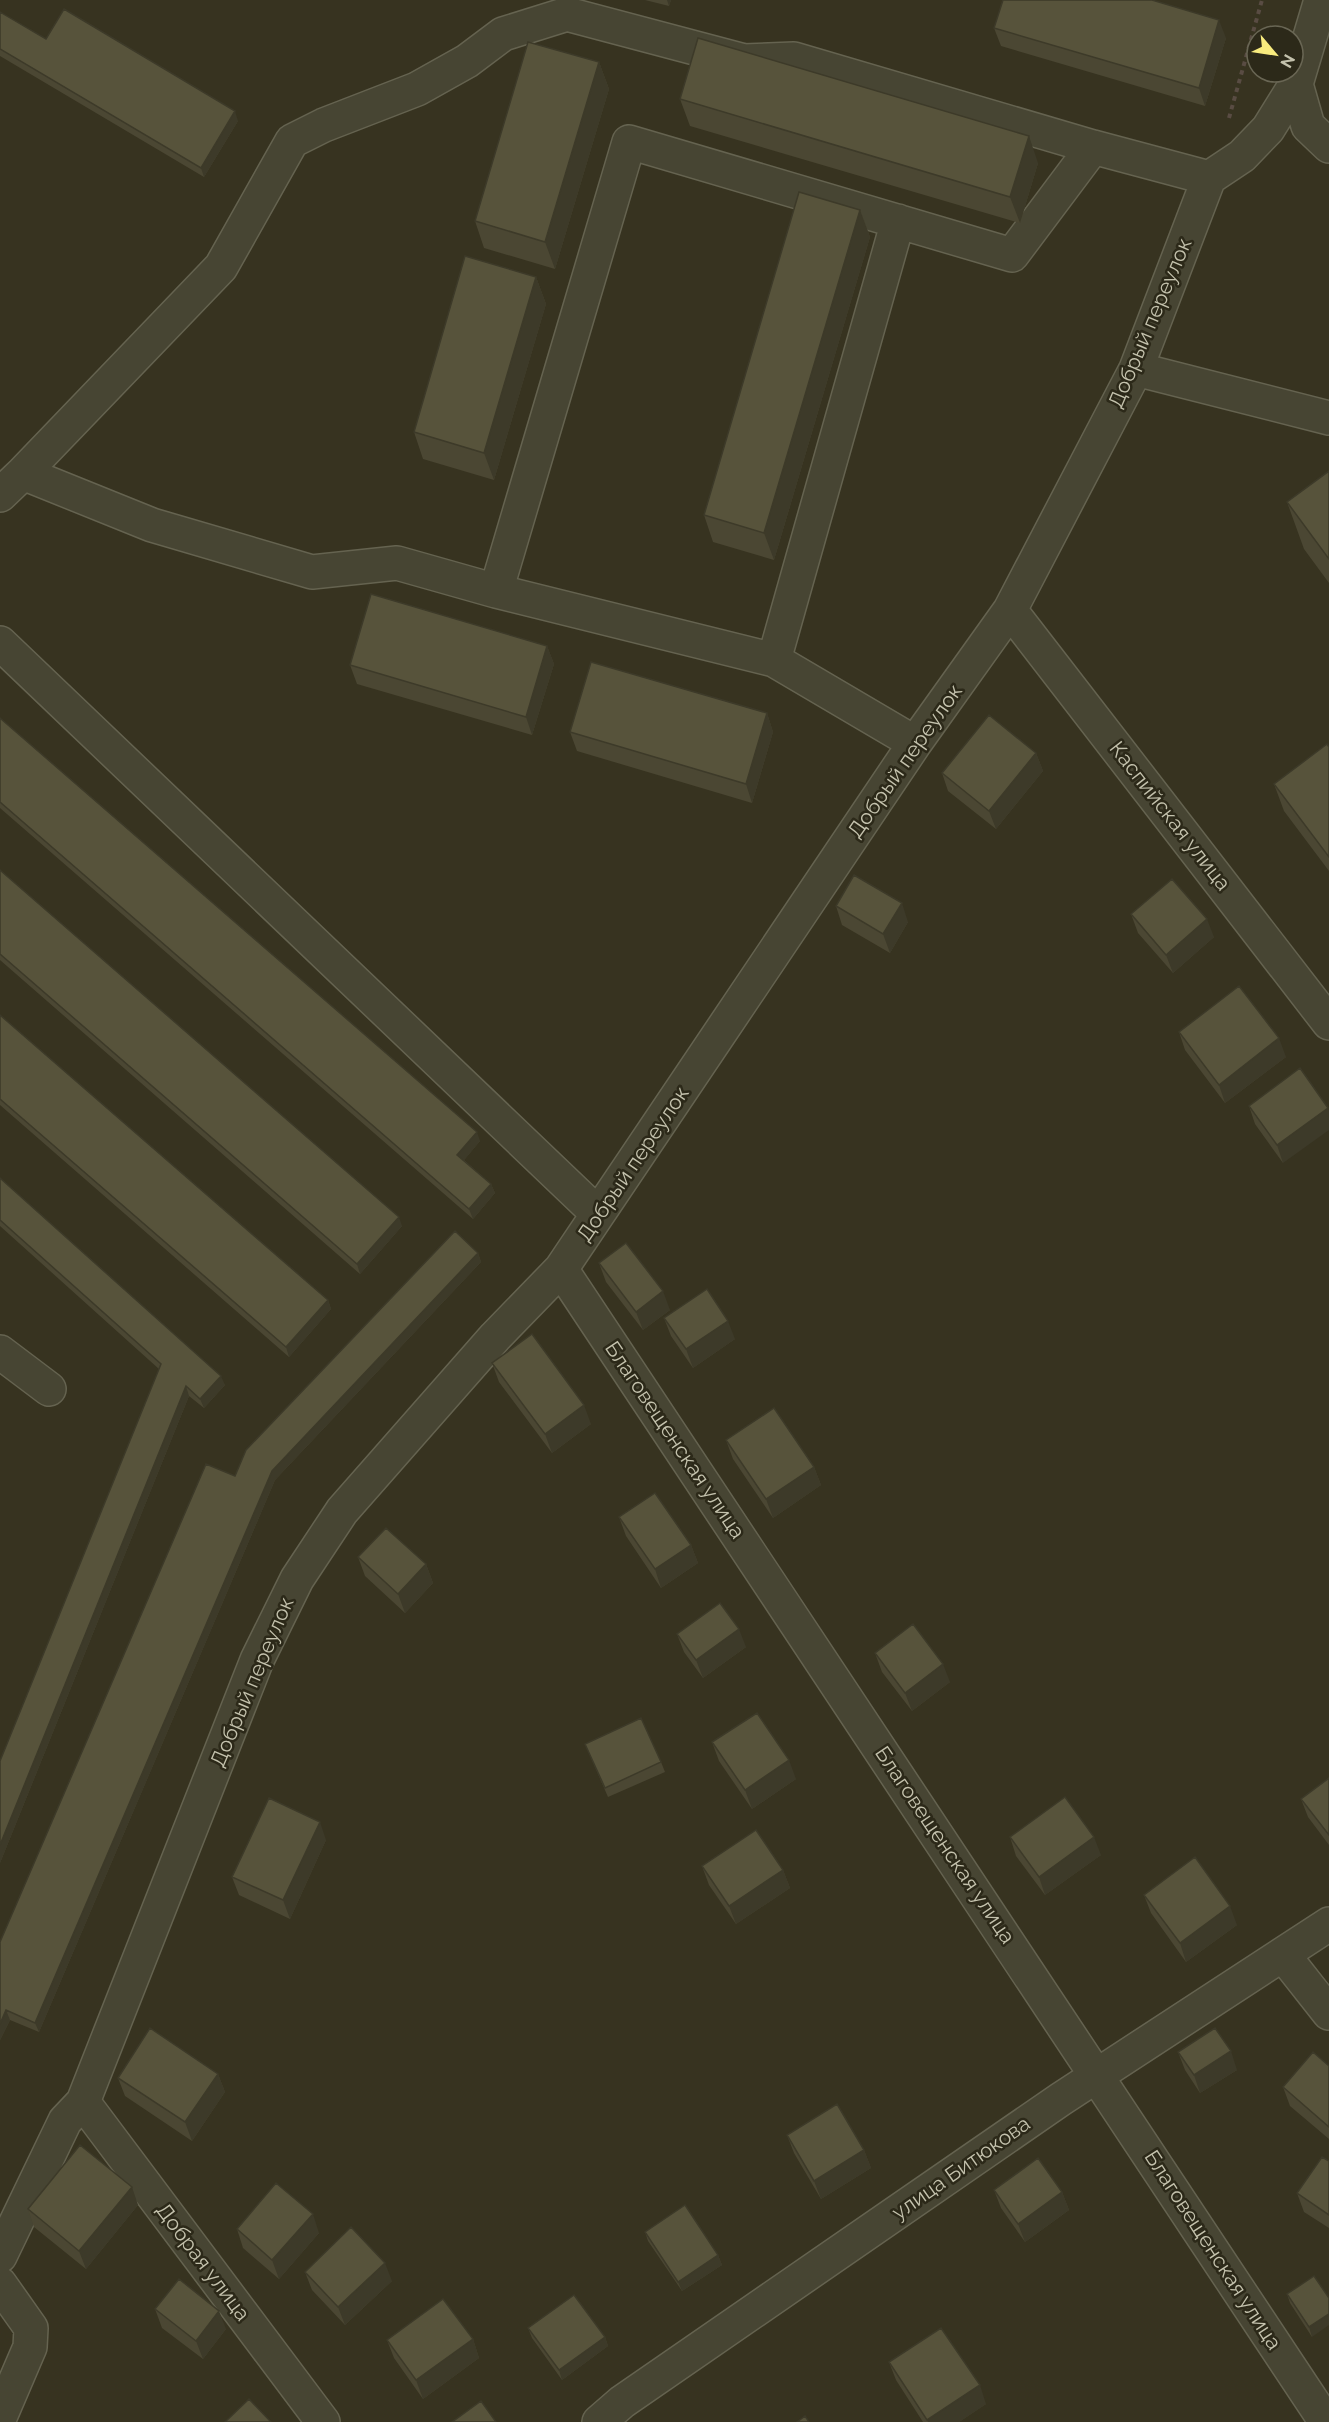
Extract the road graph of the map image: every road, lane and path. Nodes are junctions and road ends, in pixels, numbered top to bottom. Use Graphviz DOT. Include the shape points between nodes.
graph roads {
  1 [pos="1262,0"];
  2 [pos="1321,0"];
  3 [pos="1305,54"];
  4 [pos="1296,84"];
  5 [pos="1226,129"];
  6 [pos="1329,146"];
  7 [pos="1093,147"];
  8 [pos="1209,178"];
  9 [pos="898,221"];
  10 [pos="1136,369"];
  11 [pos="1329,418"];
  12 [pos="11,484"];
  13 [pos="496,591"];
  14 [pos="1010,610"];
  15 [pos="0,643"];
  16 [pos="774,660"];
  17 [pos="915,743"];
  18 [pos="1329,1023"];
  19 [pos="598,1215"];
  20 [pos="561,1269"];
  21 [pos="0,1352"];
  22 [pos="49,1389"];
  23 [pos="1329,1924"];
  24 [pos="1284,1956"];
  25 [pos="1329,2013"];
  26 [pos="1099,2076"];
  27 [pos="83,2102"];
  28 [pos="0,2256"];
  29 [pos="0,2284"];
  30 [pos="0,2417"];
  31 [pos="323,2422"];
  32 [pos="599,2422"];
  33 [pos="1326,2422"];
  1 -- 5 [label="path"];
  2 -- 3 [label="street"];
  4 -- 6 [label="street" via="1308,126"];
  4 -- 8 [label="street" via="1268,129 1242,156"];
  7 -- 8 [label="street"];
  7 -- 9 [label="street" via="1012,255"];
  7 -- 12 [label="street" via="794,59 744,61 567,14 503,34 467,61 417,89 292,141 221,267"];
  8 -- 10 [label="street, Добрый переулок"];
  9 -- 13 [label="street" via="629,142"];
  9 -- 16 [label="street"];
  10 -- 11 [label="street"];
  10 -- 14 [label="street, Добрый переулок"];
  12 -- 13 [label="street" via="312,572 397,563"];
  13 -- 16 [label="street"];
  14 -- 17 [label="street, Добрый переулок"];
  14 -- 18 [label="street, Каспийская улица"];
  15 -- 19 [label="street"];
  16 -- 17 [label="street"];
  17 -- 19 [label="street, Добрый переулок"];
  19 -- 20 [label="street, Добрый переулок"];
  20 -- 26 [label="street, Благовещенская улица"];
  20 -- 27 [label="street, Добрый переулок" via="495,1337 342,1511 297,1579 257,1660"];
  21 -- 22 [label="street"];
  23 -- 24 [label="street, улица Битюкова"];
  24 -- 25 [label="street"];
  24 -- 26 [label="street, улица Битюкова"];
  26 -- 32 [label="street, улица Битюкова" via="622,2402"];
  26 -- 33 [label="street, Благовещенская улица"];
  27 -- 28 [label="street, Добрый переулок" via="65,2121"];
  27 -- 31 [label="street, Добрая улица"];
  29 -- 30 [label="street" via="31,2328 30,2347"];
}
